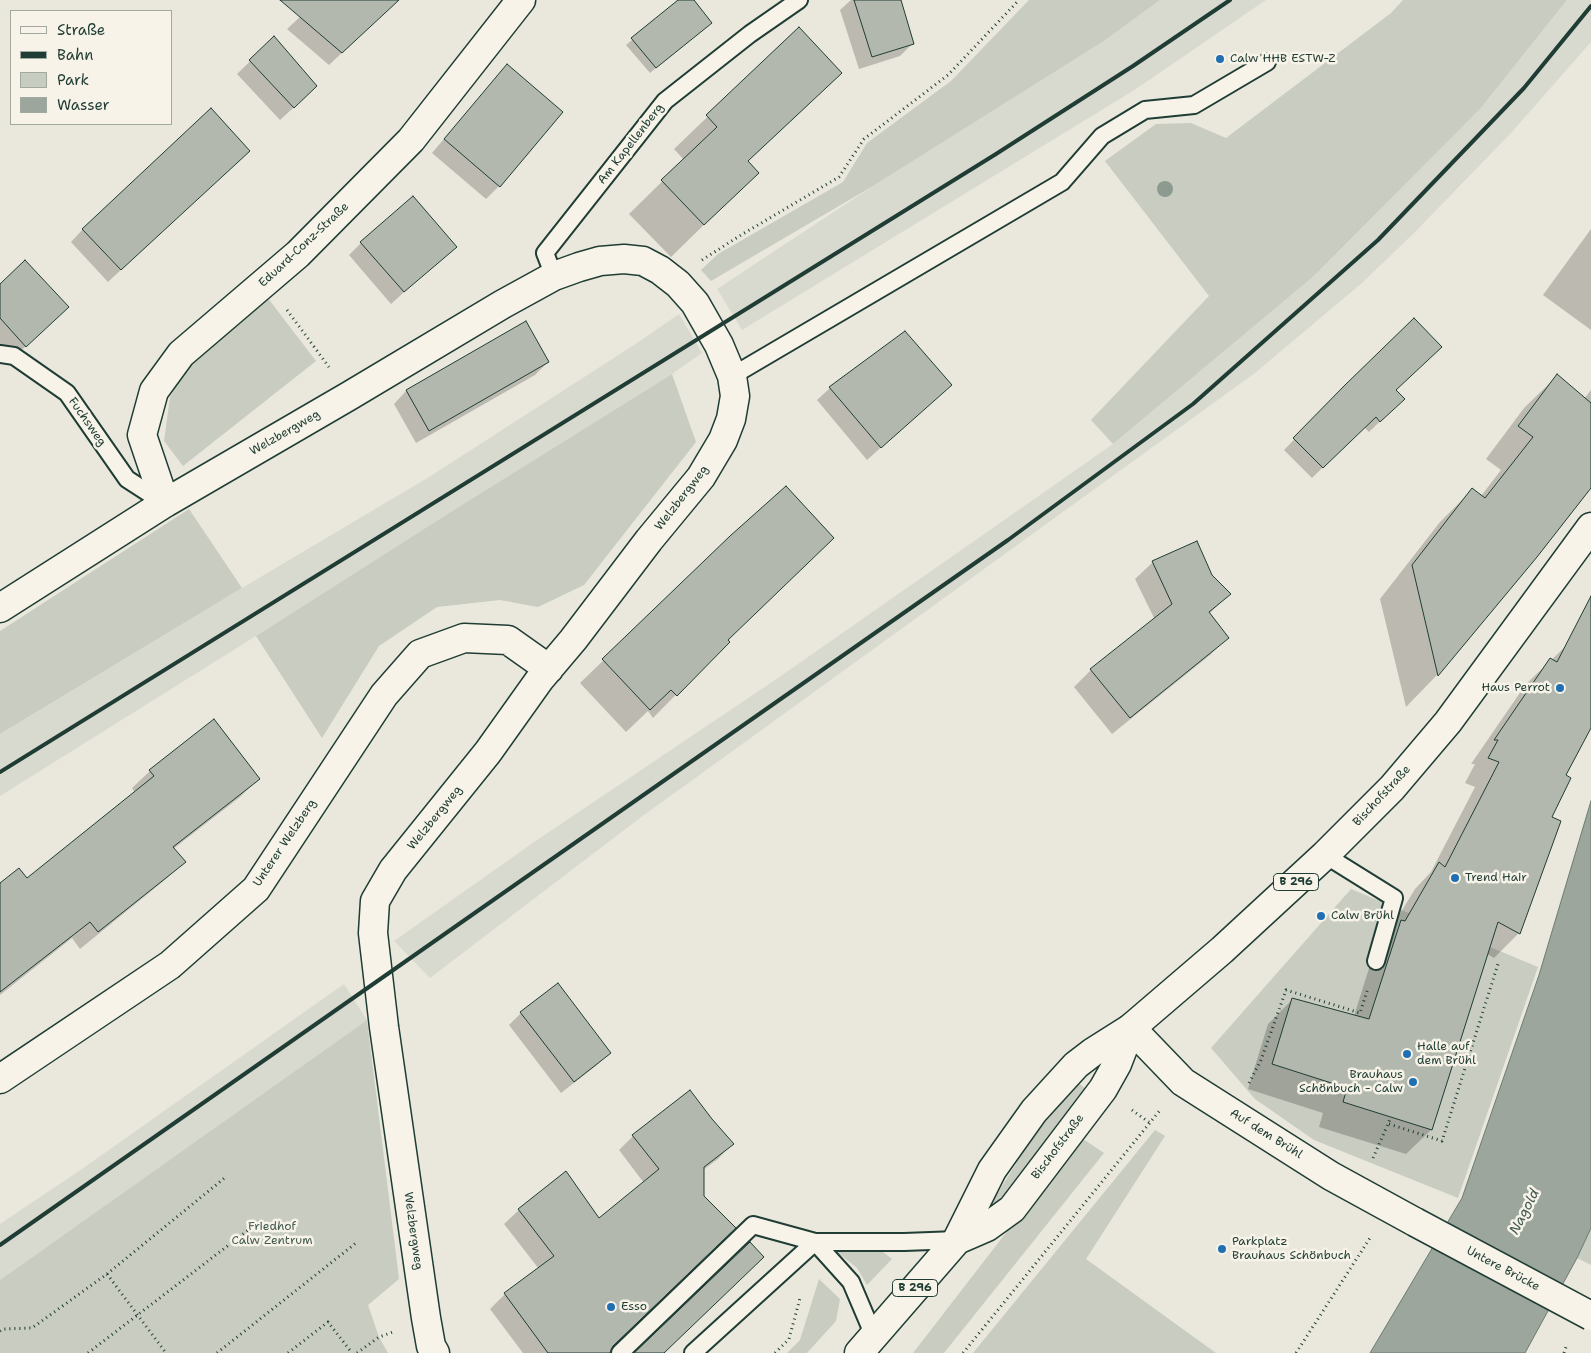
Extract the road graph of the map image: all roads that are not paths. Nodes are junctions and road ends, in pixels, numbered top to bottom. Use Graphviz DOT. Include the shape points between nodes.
graph roads {
  1 [pos="521,0"];
  2 [pos="799,0"];
  3 [pos="1267,62"];
  4 [pos="554,276"];
  5 [pos="0,354"];
  6 [pos="732,376"];
  7 [pos="164,503"];
  8 [pos="1591,527"];
  9 [pos="0,608"];
  10 [pos="549,669"];
  11 [pos="1325,855"];
  12 [pos="1376,961"];
  13 [pos="1131,1028"];
  14 [pos="0,1079"];
  15 [pos="1415,1222"];
  16 [pos="957,1240"];
  17 [pos="815,1242"];
  18 [pos="1591,1316"];
  19 [pos="866,1345"];
  20 [pos="435,1353"];
  21 [pos="620,1353"];
  22 [pos="693,1353"];
  1 -- 7 [label="street, Eduard-Conz-Straße" via="411,140 298,254 181,354 154,391 142,435"];
  2 -- 4 [label="lane, Am Kapellenberg" via="664,101 545,253"];
  3 -- 6 [label="lane" via="1194,105 1145,110 1102,136 1062,182"];
  4 -- 6 [label="street, Welzbergweg" via="600,261 624,259 643,261 660,270 695,303"];
  4 -- 7 [label="street, Welzbergweg"];
  5 -- 7 [label="lane, Fuchsweg" via="14,356 67,392 127,479"];
  6 -- 10 [label="street, Welzbergweg" via="735,396 731,419 723,440 700,477"];
  7 -- 9 [label="street, Welzbergweg"];
  8 -- 11 [label="street, Bischofstraße / B 296" via="1448,722 1392,788"];
  10 -- 14 [label="street, Unterer Welzberg" via="508,640 464,638 420,654 384,695 256,889 170,965"];
  10 -- 20 [label="street, Welzbergweg" via="488,752 393,870 375,901 373,934 384,1027 420,1280 431,1346"];
  11 -- 12 [label="lane" via="1394,898"];
  11 -- 13 [label="street, Bischofstraße / B 296"];
  13 -- 15 [label="street, Auf dem Brühl" via="1183,1082 1331,1176"];
  13 -- 16 [label="street, Bischofstraße / B 296" via="1076,1065 1034,1111 992,1170"];
  13 -- 16 [label="street, Bischofstraße / B 296" via="1103,1089 1012,1209 986,1227"];
  15 -- 18 [label="street, Untere Brücke, bridge"];
  16 -- 17 [label="lane"];
  16 -- 19 [label="street, Bischofstraße / B 296"];
  17 -- 19 [label="lane" via="851,1282"];
  17 -- 21 [label="lane" via="753,1225"];
  17 -- 22 [label="lane"];
}
